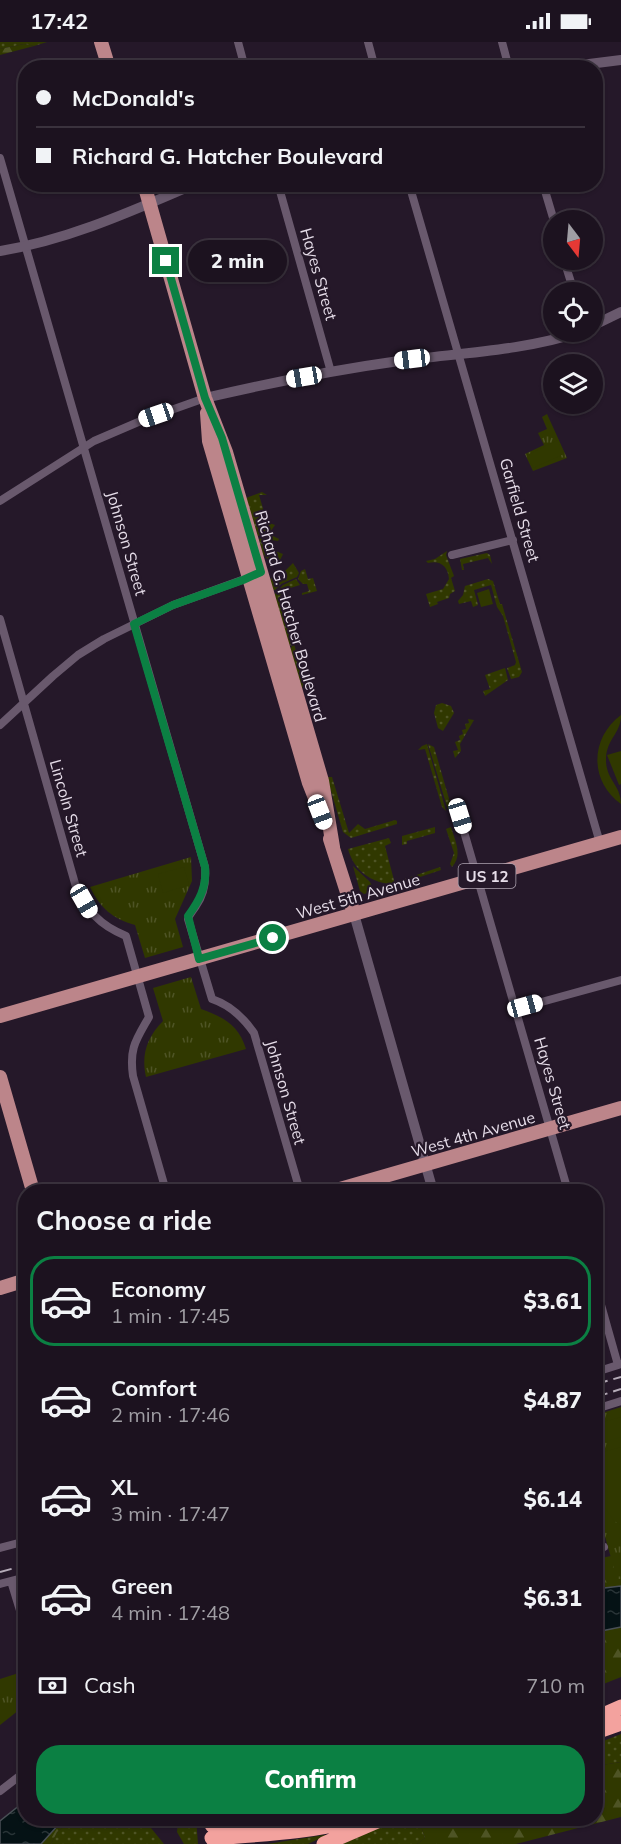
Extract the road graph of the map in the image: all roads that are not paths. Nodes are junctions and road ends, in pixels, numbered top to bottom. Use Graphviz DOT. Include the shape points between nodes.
graph roads {
  1 [pos="102,42"];
  2 [pos="238,42"];
  3 [pos="368,42"];
  4 [pos="502,42"];
  5 [pos="107,60"];
  6 [pos="243,60"];
  7 [pos="373,60"];
  8 [pos="507,60"];
  9 [pos="621,60"];
  10 [pos="603,62"];
  11 [pos="0,158"];
  12 [pos="146,192"];
  13 [pos="177,192"];
  14 [pos="280,192"];
  15 [pos="411,192"];
  16 [pos="545,192"];
  17 [pos="149,204"];
  18 [pos="551,210"];
  19 [pos="26,247"];
  20 [pos="0,251"];
  21 [pos="621,312"];
  22 [pos="603,321"];
  23 [pos="543,341"];
  24 [pos="459,353"];
  25 [pos="331,372"];
  26 [pos="205,398"];
  27 [pos="83,447"];
  28 [pos="0,501"];
  29 [pos="513,540"];
  30 [pos="452,555"];
  31 [pos="255,575"];
  32 [pos="0,618"];
  33 [pos="134,624"];
  34 [pos="24,703"];
  35 [pos="0,725"];
  36 [pos="458,811"];
  37 [pos="621,837"];
  38 [pos="600,843"];
  39 [pos="478,878"];
  40 [pos="354,914"];
  41 [pos="199,959"];
  42 [pos="138,976"];
  43 [pos="621,981"];
  44 [pos="516,1009"];
  45 [pos="0,1016"];
  46 [pos="0,1077"];
  47 [pos="621,1108"];
  48 [pos="550,1129"];
  49 [pos="425,1164"];
  50 [pos="31,1184"];
  51 [pos="164,1184"];
  52 [pos="298,1184"];
  53 [pos="357,1184"];
  54 [pos="431,1184"];
  55 [pos="566,1184"];
  56 [pos="18,1282"];
  57 [pos="0,1288"];
  58 [pos="603,1311"];
  59 [pos="619,1365"];
  60 [pos="603,1370"];
  61 [pos="621,1401"];
  62 [pos="603,1407"];
  63 [pos="18,1542"];
  64 [pos="1,1545"];
  65 [pos="18,1579"];
  66 [pos="11,1581"];
  67 [pos="0,1584"];
  68 [pos="18,1604"];
  69 [pos="621,1707"];
  70 [pos="603,1715"];
  71 [pos="621,1723"];
  72 [pos="603,1729"];
  73 [pos="18,1778"];
  74 [pos="0,1791"];
  75 [pos="249,1826"];
  76 [pos="331,1826"];
  77 [pos="366,1826"];
  78 [pos="212,1831"];
  79 [pos="324,1844"];
  1 -- 5 [label="main road"];
  2 -- 6 [label="street"];
  3 -- 7 [label="street"];
  4 -- 8 [label="street"];
  9 -- 10 [label="street"];
  11 -- 19 [label="street, Johnson Street"];
  12 -- 17 [label="main road, Richard G. Hatcher Boulevard"];
  13 -- 17 [label="street"];
  14 -- 25 [label="street, Hayes Street"];
  15 -- 24 [label="street, Garfield Street"];
  16 -- 18 [label="street"];
  17 -- 19 [label="street"];
  17 -- 26 [label="main road, Richard G. Hatcher Boulevard"];
  19 -- 20 [label="street"];
  19 -- 27 [label="street, Johnson Street"];
  21 -- 22 [label="street"];
  23 -- 24 [label="street"];
  24 -- 25 [label="street"];
  24 -- 29 [label="street, Garfield Street"];
  25 -- 26 [label="street"];
  26 -- 27 [label="street"];
  26 -- 31 [label="main road, Richard G. Hatcher Boulevard" via="209,441"];
  27 -- 28 [label="street"];
  27 -- 33 [label="street, Johnson Street"];
  29 -- 30 [label="street"];
  29 -- 38 [label="street, Garfield Street"];
  31 -- 33 [label="street"];
  31 -- 40 [label="main road, Richard G. Hatcher Boulevard" via="295,713 309,783"];
  32 -- 34 [label="street, Lincoln Street"];
  33 -- 34 [label="street" via="78,655"];
  33 -- 41 [label="street, Johnson Street" via="205,867 201,898 188,916"];
  34 -- 35 [label="street"];
  34 -- 42 [label="street, Lincoln Street" via="76,887 93,915 126,936"];
  36 -- 39 [label="street, Hayes Street"];
  37 -- 38 [label="main road, West 5th Avenue / US 12"];
  38 -- 39 [label="main road, West 5th Avenue / US 12"];
  39 -- 40 [label="main road, West 5th Avenue / US 12"];
  39 -- 44 [label="street, Hayes Street"];
  40 -- 41 [label="main road, West 5th Avenue / US 12"];
  40 -- 49 [label="street, Richard G. Hatcher Boulevard"];
  41 -- 42 [label="main road, West 5th Avenue / US 12"];
  41 -- 52 [label="street, Johnson Street" via="210,997 230,1008 254,1033"];
  42 -- 45 [label="main road, West 5th Avenue / US 12"];
  42 -- 51 [label="street, Lincoln Street" via="149,1017 132,1048 132,1069"];
  43 -- 44 [label="street"];
  44 -- 48 [label="street, Hayes Street"];
  46 -- 50 [label="main road"];
  47 -- 48 [label="main road, West 4th Avenue"];
  48 -- 49 [label="main road, West 4th Avenue"];
  48 -- 55 [label="street, Hayes Street"];
  49 -- 53 [label="main road, West 4th Avenue"];
  49 -- 54 [label="street, Richard G. Hatcher Boulevard"];
  56 -- 57 [label="main road"];
  58 -- 59 [label="street"];
  59 -- 60 [label="street"];
  61 -- 62 [label="street"];
  63 -- 64 [label="street"];
  65 -- 66 [label="street"];
  66 -- 67 [label="street"];
  66 -- 68 [label="street"];
  69 -- 70 [label="highway"];
  71 -- 72 [label="highway"];
  73 -- 74 [label="street"];
  75 -- 78 [label="highway"];
  76 -- 78 [label="highway" via="302,1831"];
  77 -- 79 [label="highway"];
}
